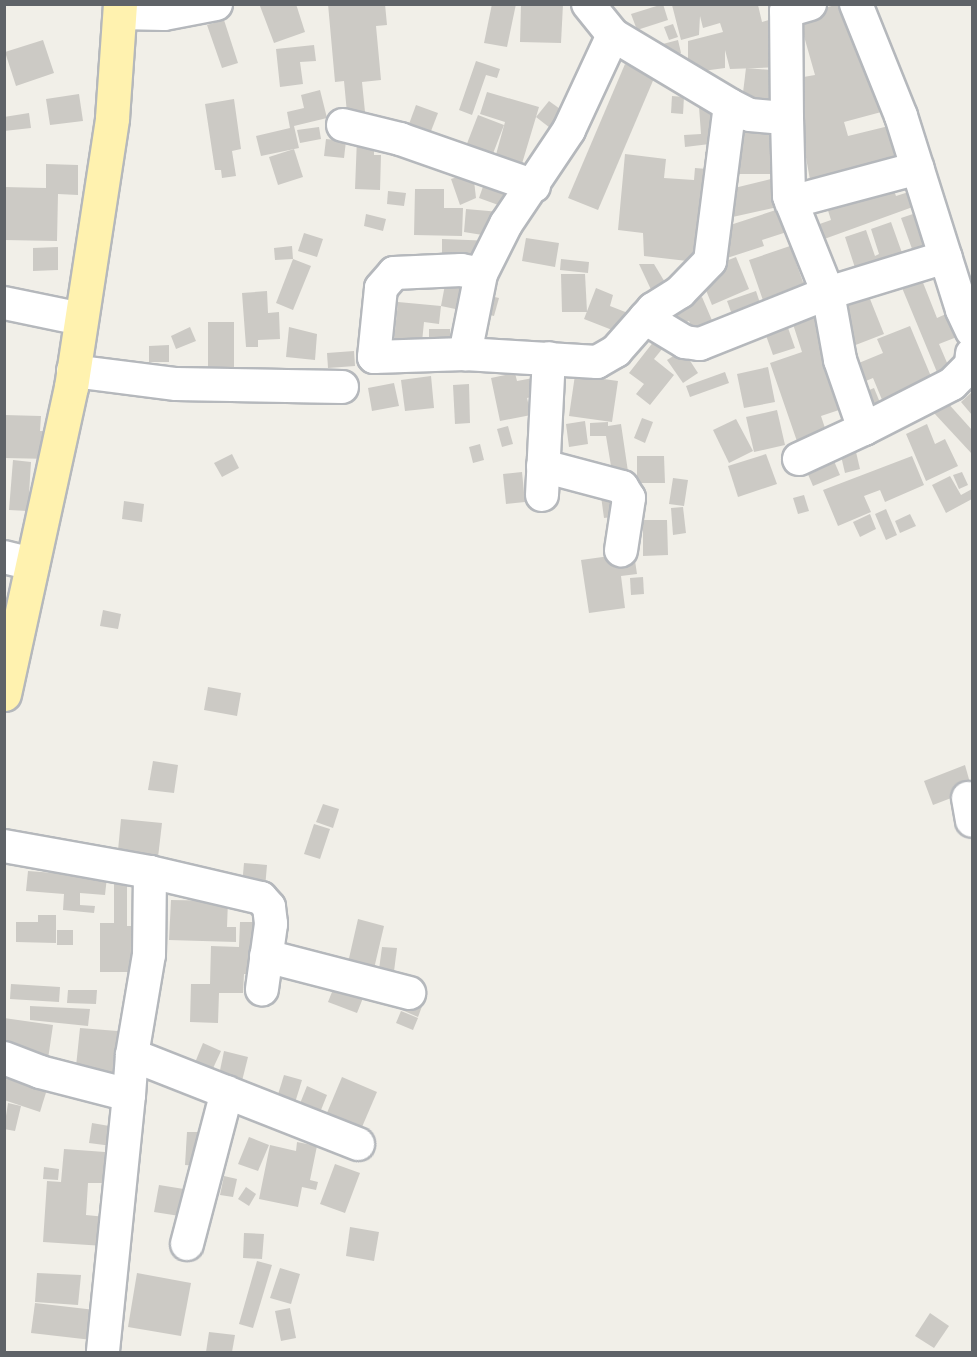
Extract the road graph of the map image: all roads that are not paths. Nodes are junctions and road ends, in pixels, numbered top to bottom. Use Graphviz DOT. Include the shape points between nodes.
graph roads {
  1 [pos="216,4"];
  2 [pos="588,4"];
  3 [pos="856,4"];
  4 [pos="794,7"];
  5 [pos="120,8"];
  6 [pos="613,35"];
  7 [pos="730,105"];
  8 [pos="787,118"];
  9 [pos="343,125"];
  10 [pos="918,168"];
  11 [pos="534,186"];
  12 [pos="791,202"];
  13 [pos="946,257"];
  14 [pos="481,274"];
  15 [pos="828,293"];
  16 [pos="4,303"];
  17 [pos="645,318"];
  18 [pos="81,319"];
  19 [pos="972,331"];
  20 [pos="465,354"];
  21 [pos="972,354"];
  22 [pos="549,358"];
  23 [pos="73,370"];
  24 [pos="342,387"];
  25 [pos="864,429"];
  26 [pos="799,459"];
  27 [pos="621,550"];
  28 [pos="19,560"];
  29 [pos="4,694"];
  30 [pos="4,846"];
  31 [pos="150,872"];
  32 [pos="266,956"];
  33 [pos="262,989"];
  34 [pos="409,993"];
  35 [pos="132,1055"];
  36 [pos="4,1058"];
  37 [pos="227,1092"];
  38 [pos="129,1095"];
  39 [pos="358,1144"];
  40 [pos="187,1244"];
  41 [pos="103,1353"];
  1 -- 5 [label="street" via="164,14"];
  2 -- 6 [label="street"];
  3 -- 10 [label="street"];
  4 -- 8 [label="street"];
  5 -- 18 [label="main road" via="112,118"];
  6 -- 7 [label="street"];
  6 -- 11 [label="street" via="569,130"];
  7 -- 8 [label="street" via="750,115"];
  7 -- 17 [label="street" via="710,261 680,292"];
  8 -- 12 [label="street"];
  9 -- 11 [label="street" via="400,138"];
  10 -- 12 [label="street"];
  10 -- 13 [label="street"];
  11 -- 14 [label="street" via="507,224"];
  12 -- 15 [label="street"];
  13 -- 15 [label="street"];
  13 -- 19 [label="street"];
  14 -- 20 [label="street"];
  14 -- 20 [label="street" via="461,270 394,273 381,288 374,357"];
  15 -- 17 [label="street" via="700,344 685,342"];
  15 -- 25 [label="street" via="840,360"];
  16 -- 18 [label="street"];
  17 -- 22 [label="street" via="608,358 597,362"];
  18 -- 23 [label="main road"];
  20 -- 22 [label="street"];
  21 -- 25 [label="street" via="971,365 952,384"];
  22 -- 27 [label="street" via="542,480 622,487 629,498"];
  23 -- 24 [label="street" via="176,384"];
  23 -- 28 [label="main road"];
  25 -- 26 [label="street"];
  28 -- 29 [label="main road"];
  30 -- 31 [label="street"];
  31 -- 32 [label="street" via="261,898 269,907 271,924"];
  31 -- 35 [label="street" via="149,955"];
  32 -- 33 [label="street"];
  32 -- 34 [label="street"];
  35 -- 37 [label="street"];
  35 -- 38 [label="street"];
  36 -- 38 [label="street" via="40,1072"];
  37 -- 39 [label="street"];
  37 -- 40 [label="street"];
  38 -- 41 [label="street"];
}
